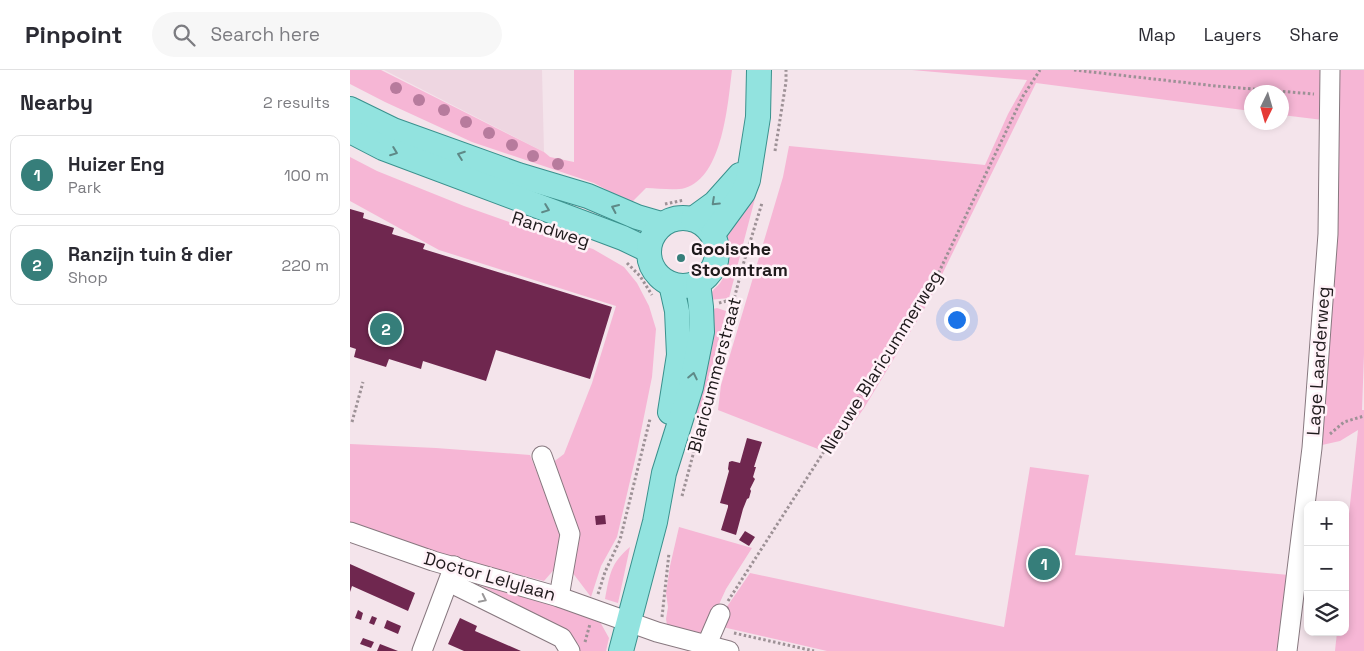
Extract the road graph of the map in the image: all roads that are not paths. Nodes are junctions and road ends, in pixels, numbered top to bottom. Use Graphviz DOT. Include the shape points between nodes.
graph roads {
  1 [pos="759,70"];
  2 [pos="1330,70"];
  3 [pos="350,109"];
  4 [pos="350,131"];
  5 [pos="763,154"];
  6 [pos="690,209"];
  7 [pos="662,214"];
  8 [pos="713,234"];
  9 [pos="648,250"];
  10 [pos="698,283"];
  11 [pos="671,284"];
  12 [pos="542,456"];
  13 [pos="664,474"];
  14 [pos="350,532"];
  15 [pos="454,566"];
  16 [pos="559,596"];
  17 [pos="630,621"];
  18 [pos="717,621"];
  19 [pos="705,648"];
  20 [pos="575,649"];
  21 [pos="422,651"];
  22 [pos="621,651"];
  23 [pos="729,651"];
  24 [pos="1287,651"];
  1 -- 5 [label="main road" via="758,117"];
  2 -- 24 [label="street, Lage Laarderweg" via="1328,234 1312,448"];
  7 -- 3 [label="main road, one-way" via="637,217 588,196 518,175 393,130"];
  4 -- 9 [label="main road, Randweg, one-way" via="383,148 619,245"];
  5 -- 6 [label="main road, one-way" via="714,204"];
  5 -- 8 [label="main road" via="743,193"];
  6 -- 7 [label="main road" via="681,217"];
  6 -- 8 [label="main road"];
  7 -- 9 [label="main road"];
  8 -- 10 [label="main road" via="717,256 714,267"];
  9 -- 11 [label="main road" via="654,271"];
  10 -- 11 [label="main road" via="685,286"];
  13 -- 10 [label="main road, Blaricummerstraat, one-way" via="691,387 702,332"];
  11 -- 13 [label="main road, Blaricummerstraat" via="677,311 679,355"];
  12 -- 16 [label="street" via="570,534"];
  13 -- 17 [label="main road, Blaricummerstraat"];
  14 -- 15 [label="street, Doctor Lelylaan"];
  15 -- 16 [label="street, Doctor Lelylaan"];
  15 -- 20 [label="street, one-way" via="459,587 562,638"];
  15 -- 21 [label="street"];
  16 -- 17 [label="street, Doctor Lelylaan"];
  17 -- 19 [label="street, Doctor Lelylaan"];
  17 -- 22 [label="main road, Blaricummerstraat"];
  18 -- 19 [label="street"];
  19 -- 23 [label="street, Doctor Lelylaan"];
}
